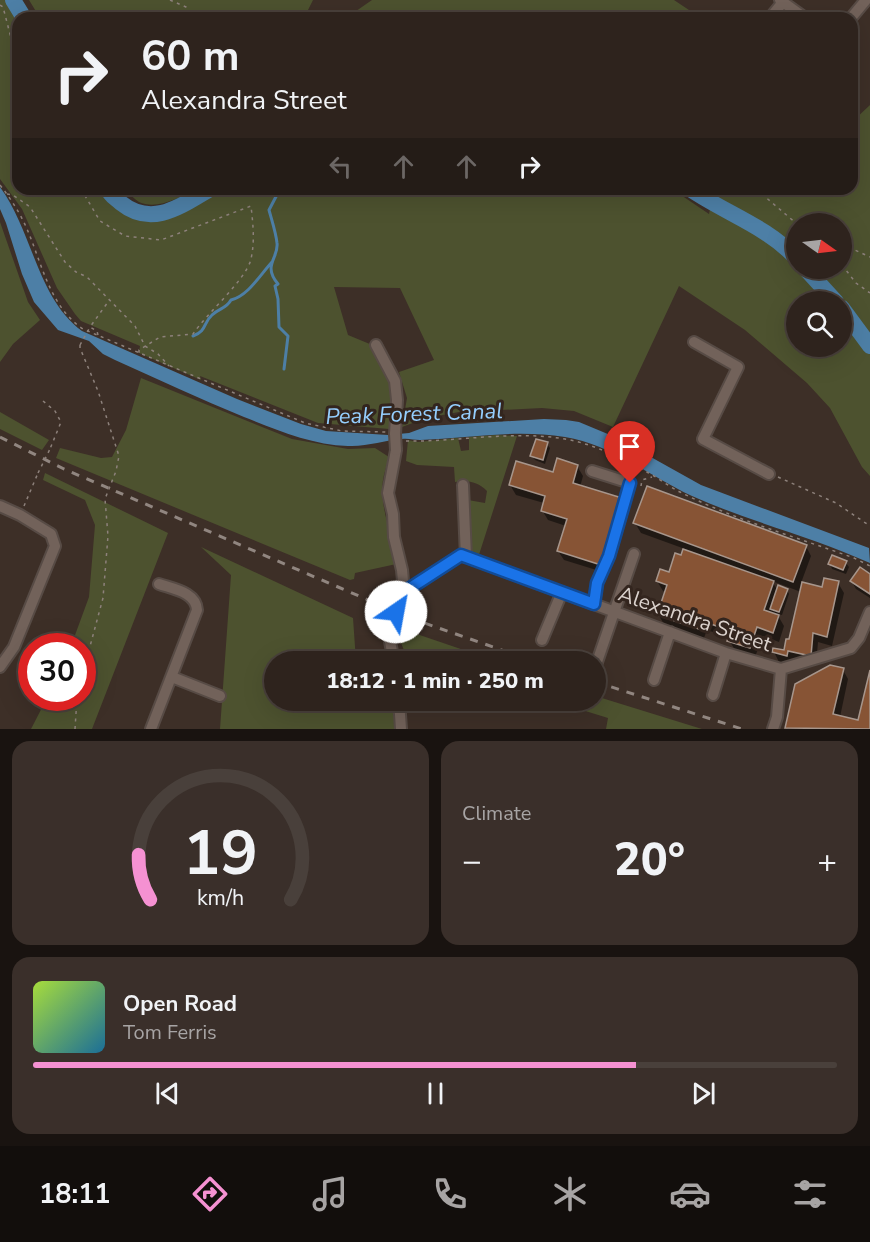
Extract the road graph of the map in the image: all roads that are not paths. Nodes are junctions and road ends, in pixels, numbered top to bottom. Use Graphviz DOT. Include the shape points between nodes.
graph roads {
  1 [pos="866,0"];
  2 [pos="782,1"];
  3 [pos="797,12"];
  4 [pos="856,12"];
  5 [pos="694,342"];
  6 [pos="376,345"];
  7 [pos="592,471"];
  8 [pos="769,474"];
  9 [pos="463,484"];
  10 [pos="0,506"];
  11 [pos="634,554"];
  12 [pos="464,556"];
  13 [pos="159,584"];
  14 [pos="404,592"];
  15 [pos="562,592"];
  16 [pos="594,604"];
  17 [pos="613,611"];
  18 [pos="870,612"];
  19 [pos="670,632"];
  20 [pos="542,640"];
  21 [pos="392,651"];
  22 [pos="600,651"];
  23 [pos="726,652"];
  24 [pos="0,667"];
  25 [pos="782,669"];
  26 [pos="172,677"];
  27 [pos="654,680"];
  28 [pos="713,695"];
  29 [pos="220,696"];
  30 [pos="400,711"];
  31 [pos="150,729"];
  32 [pos="401,729"];
  33 [pos="773,729"];
  1 -- 4 [label="street"];
  2 -- 3 [label="street"];
  5 -- 8 [label="street" via="738,367 703,439"];
  6 -- 14 [label="street, bridge" via="395,381 398,400 392,430 396,450 388,493"];
  7 -- 16 [label="street" via="630,483 597,583"];
  9 -- 12 [label="street"];
  10 -- 24 [label="street" via="51,534 55,546 14,647"];
  11 -- 17 [label="street"];
  12 -- 14 [label="street"];
  12 -- 15 [label="street, Alexandra Street"];
  13 -- 26 [label="street" via="189,596 197,606"];
  14 -- 21 [label="street, bridge" via="388,631"];
  15 -- 16 [label="street, Alexandra Street"];
  15 -- 20 [label="street"];
  16 -- 17 [label="street, Alexandra Street"];
  17 -- 19 [label="street, Alexandra Street"];
  17 -- 22 [label="street"];
  18 -- 25 [label="street" via="852,648"];
  19 -- 23 [label="street, Alexandra Street"];
  19 -- 27 [label="street"];
  23 -- 25 [label="street, Alexandra Street"];
  23 -- 28 [label="street"];
  25 -- 33 [label="street"];
  26 -- 29 [label="street"];
  26 -- 31 [label="street"];
  30 -- 32 [label="street"];
}
